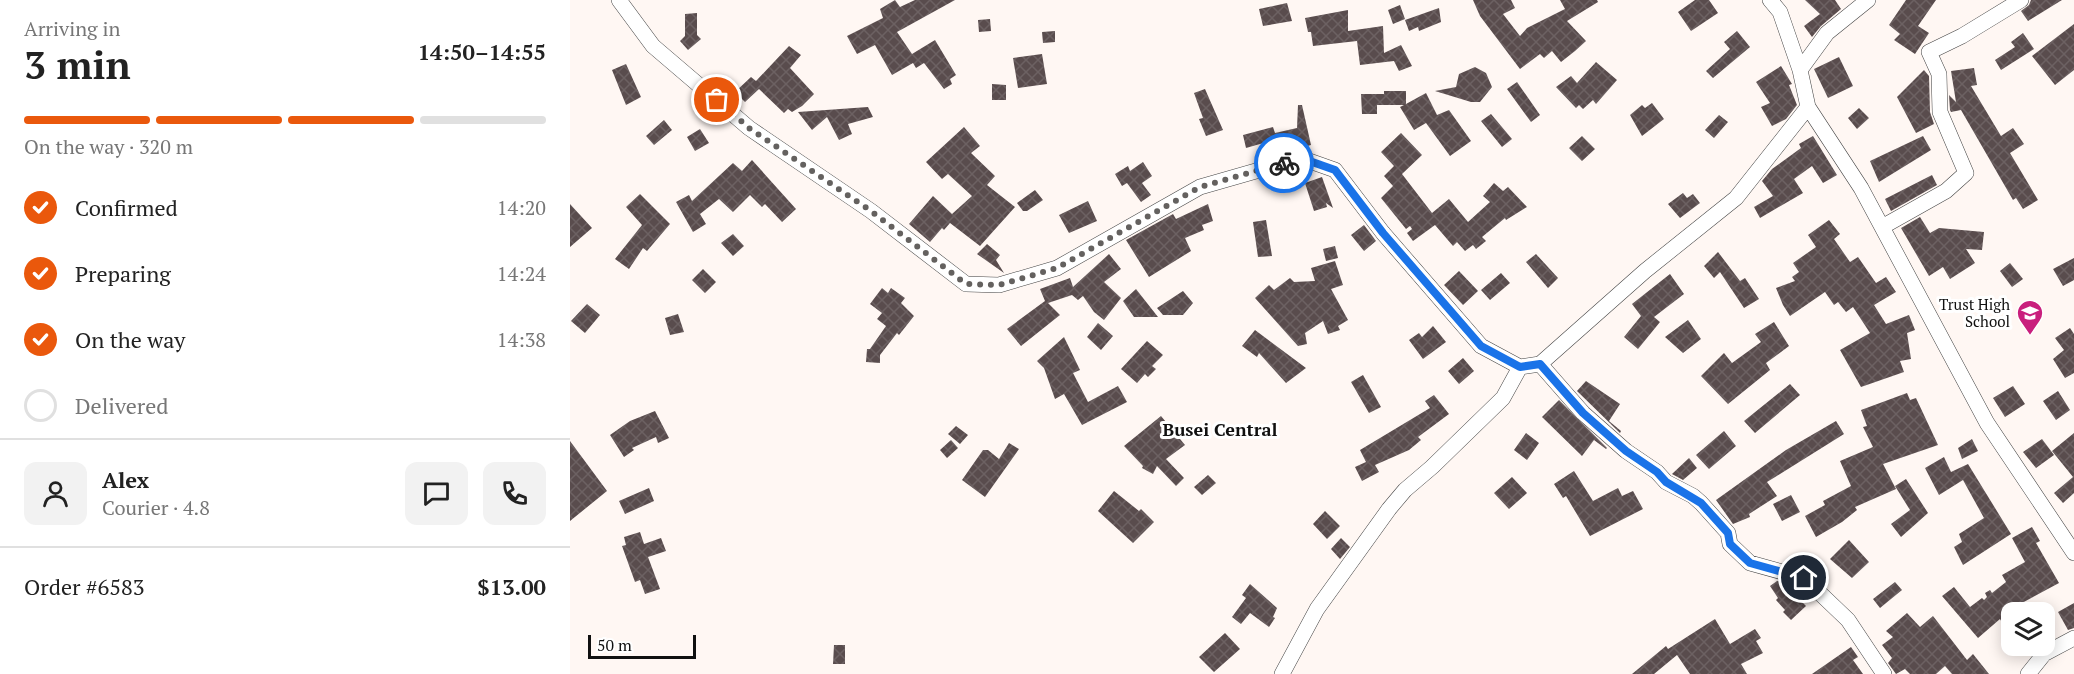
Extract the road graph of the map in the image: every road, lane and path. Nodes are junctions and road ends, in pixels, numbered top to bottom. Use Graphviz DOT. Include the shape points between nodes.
graph roads {
  1 [pos="619,0"];
  2 [pos="1770,0"];
  3 [pos="1868,0"];
  4 [pos="2020,0"];
  5 [pos="1800,70"];
  6 [pos="1808,107"];
  7 [pos="1882,227"];
  8 [pos="1540,364"];
  9 [pos="1520,367"];
  10 [pos="2074,553"];
  11 [pos="2074,638"];
  12 [pos="1282,674"];
  13 [pos="1884,674"];
  14 [pos="2028,674"];
  1 -- 9 [label="street" via="653,46 749,128 871,211 966,284 999,285 1057,268 1200,187 1301,158 1335,170 1383,233 1481,346"];
  2 -- 5 [label="street" via="1780,12"];
  3 -- 5 [label="street" via="1827,33"];
  4 -- 7 [label="street" via="1929,52 1939,74 1941,112 1966,173 1946,191"];
  5 -- 6 [label="street"];
  6 -- 7 [label="street"];
  6 -- 8 [label="street" via="1736,198 1645,271"];
  7 -- 10 [label="street" via="1987,423"];
  8 -- 9 [label="street"];
  8 -- 13 [label="street" via="1583,413 1626,451 1701,503 1728,533 1730,544 1750,563 1804,578 1848,620"];
  9 -- 12 [label="street" via="1503,398 1389,509 1317,609"];
  11 -- 14 [label="street" via="2044,654"];
}
